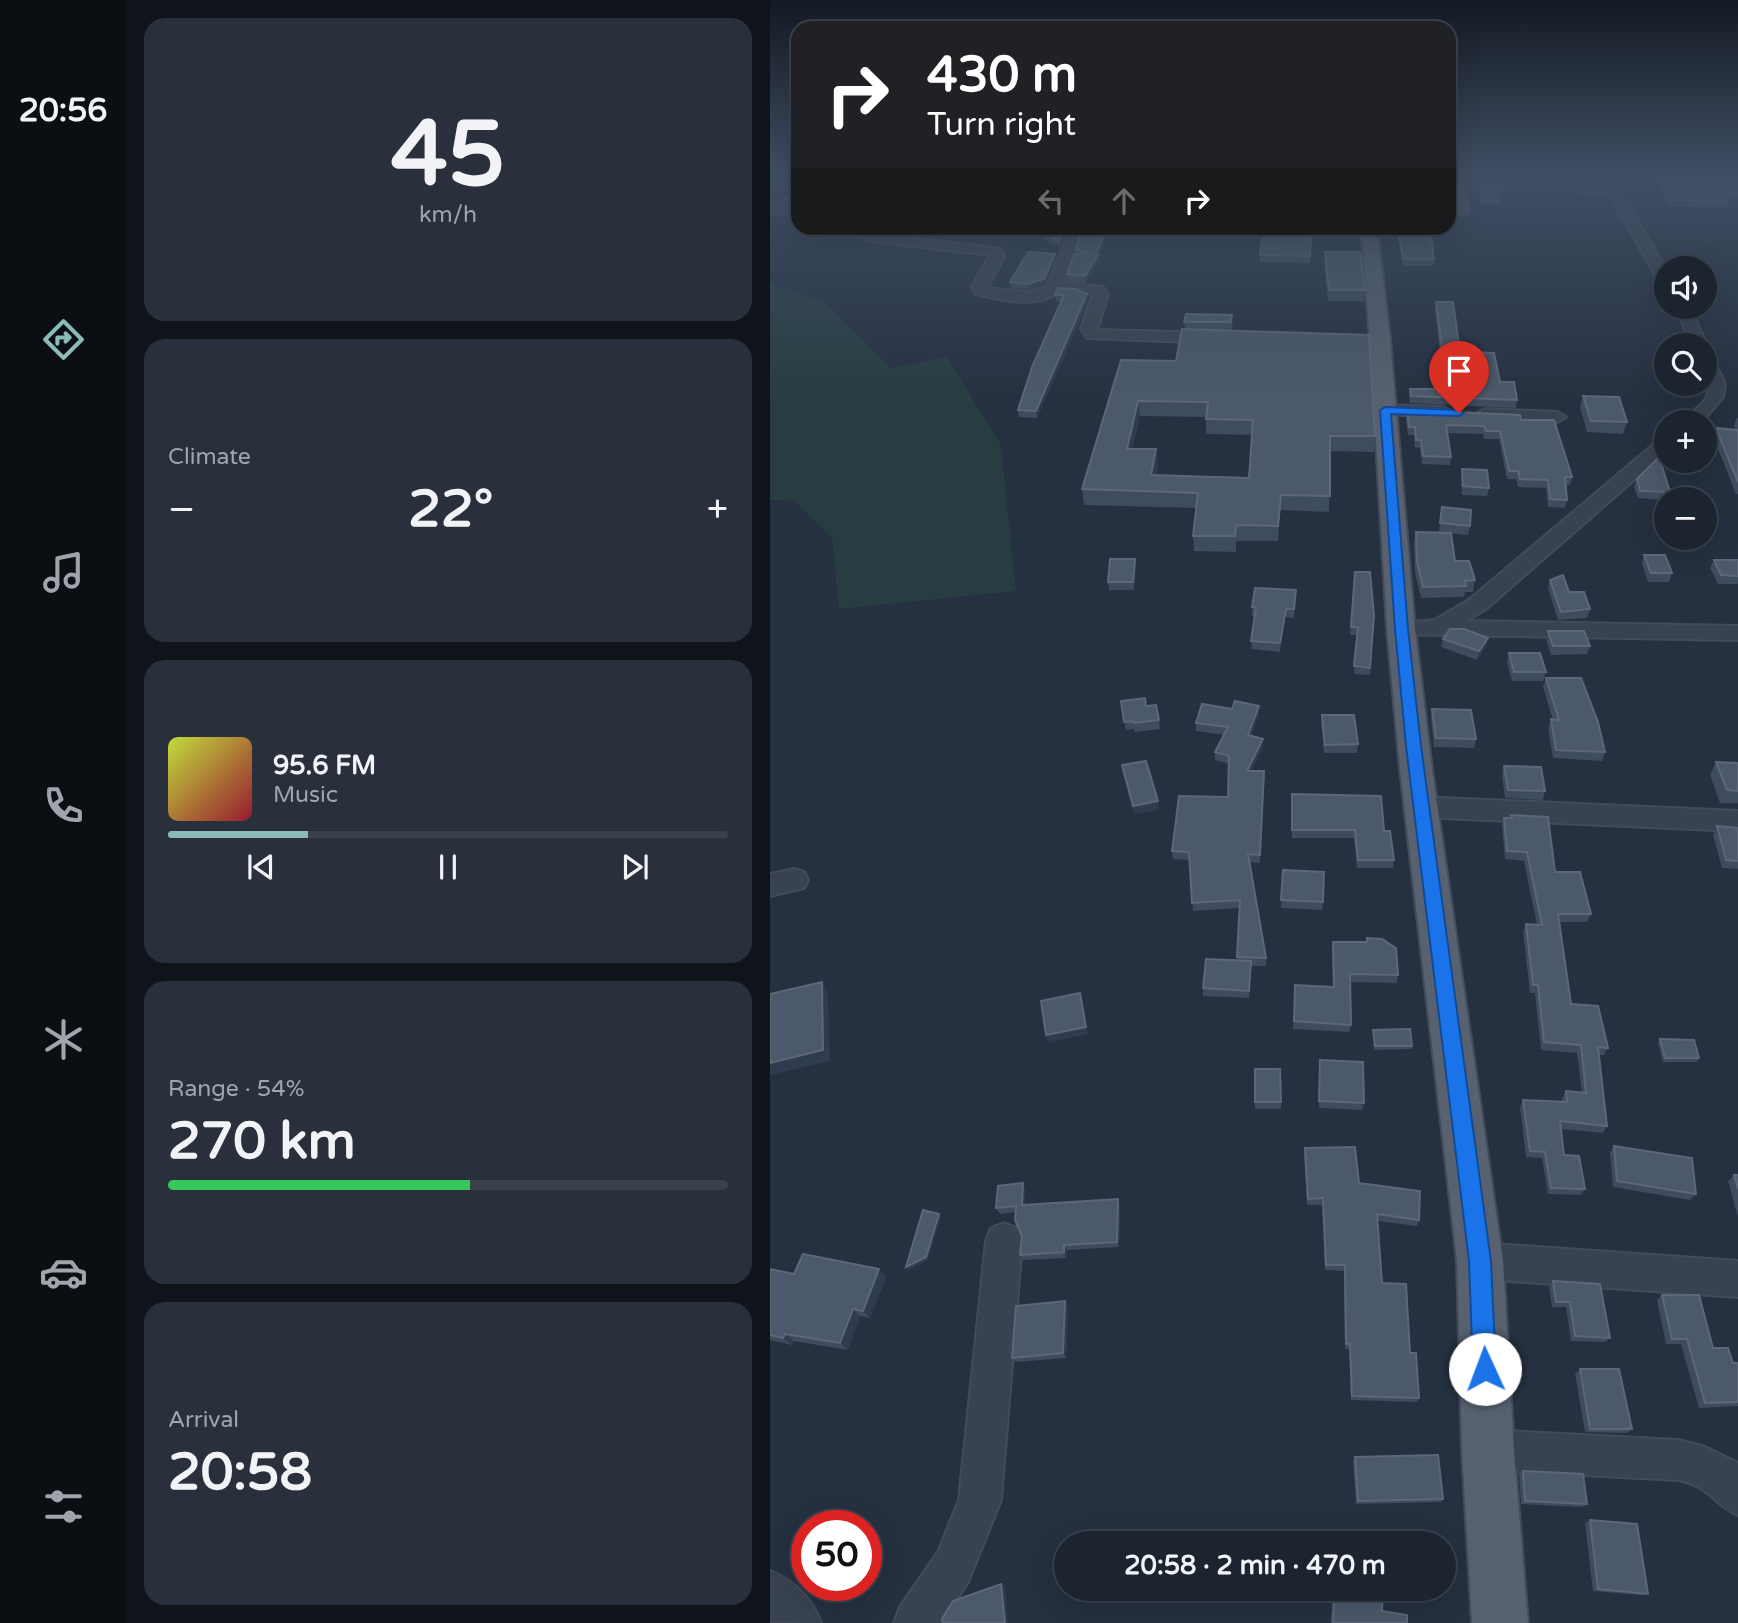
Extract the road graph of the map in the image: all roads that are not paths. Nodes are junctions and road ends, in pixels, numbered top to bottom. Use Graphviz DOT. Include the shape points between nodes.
graph roads {
  1 [pos="985,251"];
  2 [pos="1069,251"];
  3 [pos="1370,251"];
  4 [pos="1055,287"];
  5 [pos="1228,338"];
  6 [pos="1717,396"];
  7 [pos="1385,410"];
  8 [pos="1706,410"];
  9 [pos="1558,417"];
  10 [pos="1654,453"];
  11 [pos="1421,628"];
  12 [pos="1738,633"];
  13 [pos="1420,807"];
  14 [pos="1738,821"];
  15 [pos="1004,1241"];
  16 [pos="1480,1261"];
  17 [pos="1738,1279"];
  18 [pos="1488,1450"];
  19 [pos="1738,1494"];
  20 [pos="916,1623"];
  21 [pos="1500,1623"];
  1 -- 4 [label="street" via="996,252 996,257 981,291 1035,296"];
  2 -- 4 [label="street"];
  3 -- 7 [label="main road" via="1373,339"];
  4 -- 5 [label="street" via="1098,290 1101,295 1089,329 1092,335"];
  6 -- 8 [label="street"];
  7 -- 9 [label="street"];
  7 -- 11 [label="main road"];
  10 -- 11 [label="street" via="1478,604"];
  11 -- 12 [label="street"];
  11 -- 13 [label="main road"];
  13 -- 14 [label="street"];
  13 -- 16 [label="main road"];
  15 -- 20 [label="street" via="980,1500 953,1567"];
  16 -- 17 [label="street"];
  16 -- 18 [label="main road"];
  18 -- 19 [label="street" via="1679,1460 1709,1467"];
  18 -- 21 [label="main road"];
}
